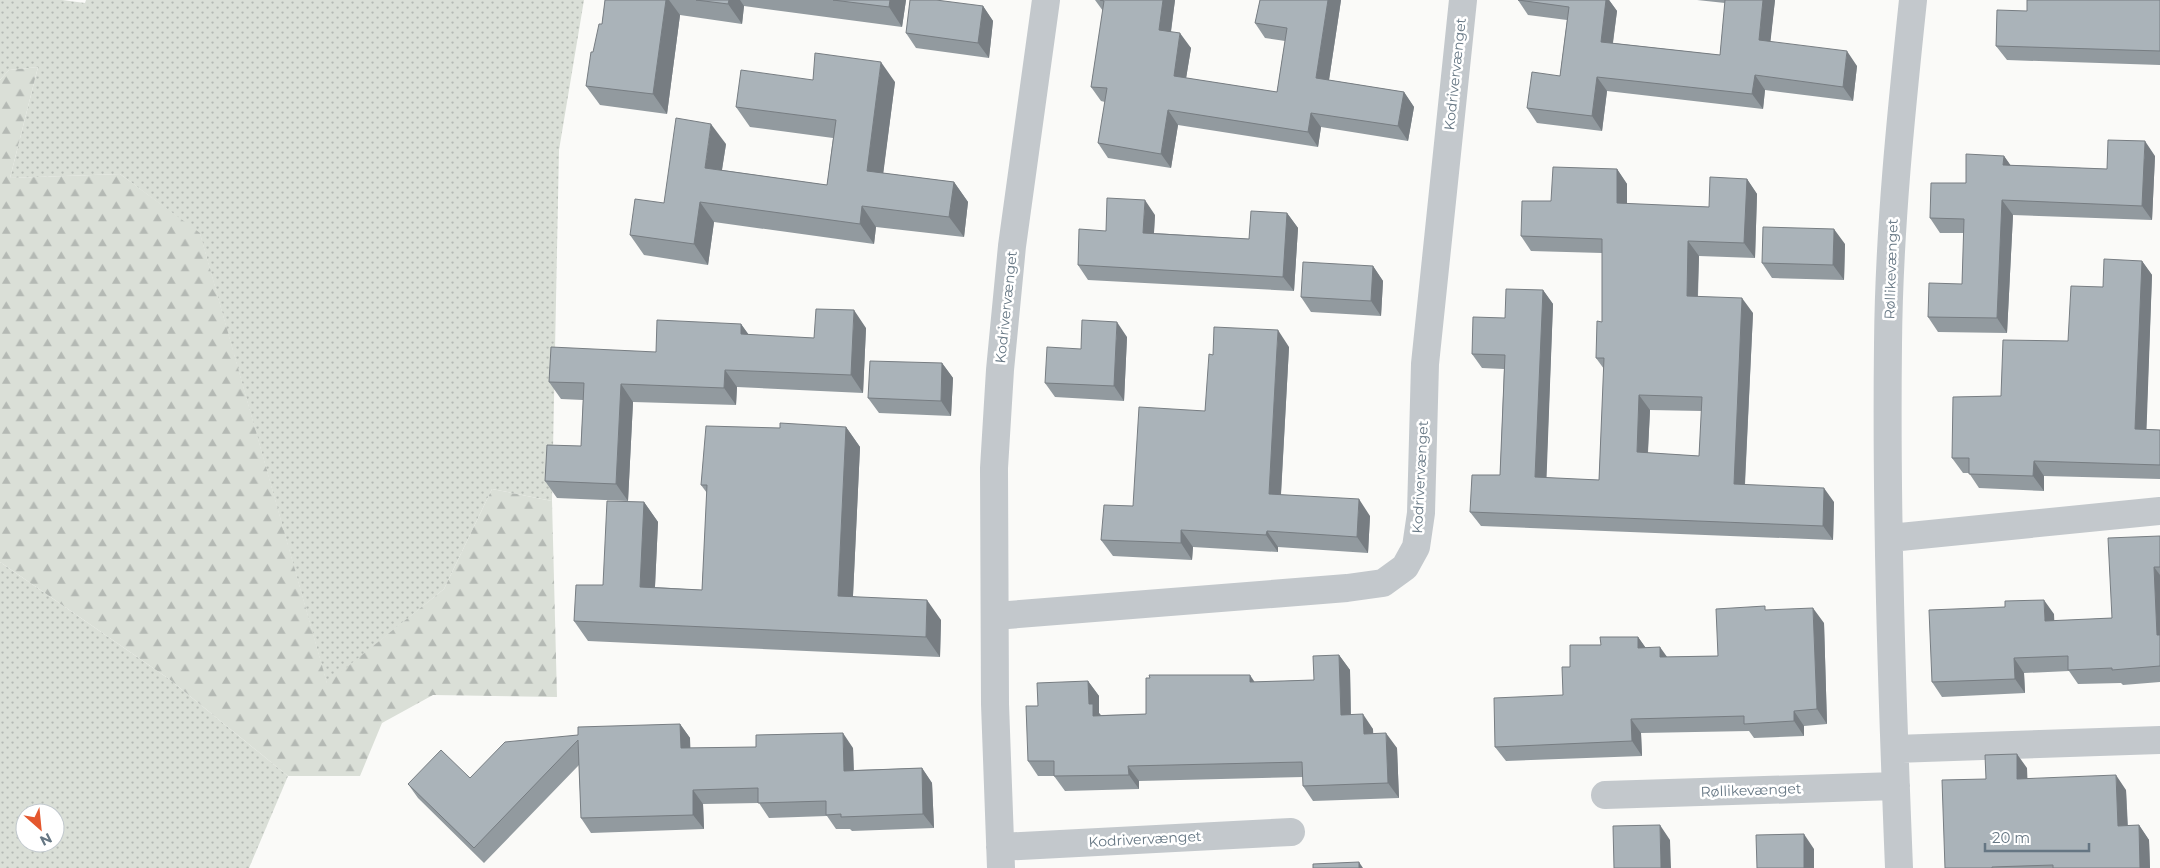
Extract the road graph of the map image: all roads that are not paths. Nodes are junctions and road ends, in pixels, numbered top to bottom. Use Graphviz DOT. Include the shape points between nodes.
graph roads {
  1 [pos="1046,0"];
  2 [pos="1463,0"];
  3 [pos="1913,0"];
  4 [pos="2160,511"];
  5 [pos="1890,538"];
  6 [pos="994,616"];
  7 [pos="2160,740"];
  8 [pos="1894,750"];
  9 [pos="1896,786"];
  10 [pos="1605,795"];
  11 [pos="1291,832"];
  12 [pos="1000,857"];
  13 [pos="1899,868"];
  1 -- 6 [label="street, Kodrivervænget" via="1013,236 1000,370 994,468"];
  2 -- 6 [label="street, Kodrivervænget" via="1425,364 1420,513 1416,547 1405,567 1383,583 1347,588"];
  3 -- 5 [label="street, Røllikevænget" via="1894,197 1888,343"];
  4 -- 5 [label="street"];
  5 -- 8 [label="street, Røllikevænget"];
  6 -- 12 [label="street, Kodrivervænget"];
  7 -- 8 [label="street"];
  8 -- 9 [label="street, Røllikevænget"];
  9 -- 10 [label="street, Røllikevænget"];
  9 -- 13 [label="street, Røllikevænget"];
  11 -- 12 [label="street, Kodrivervænget"];
}
